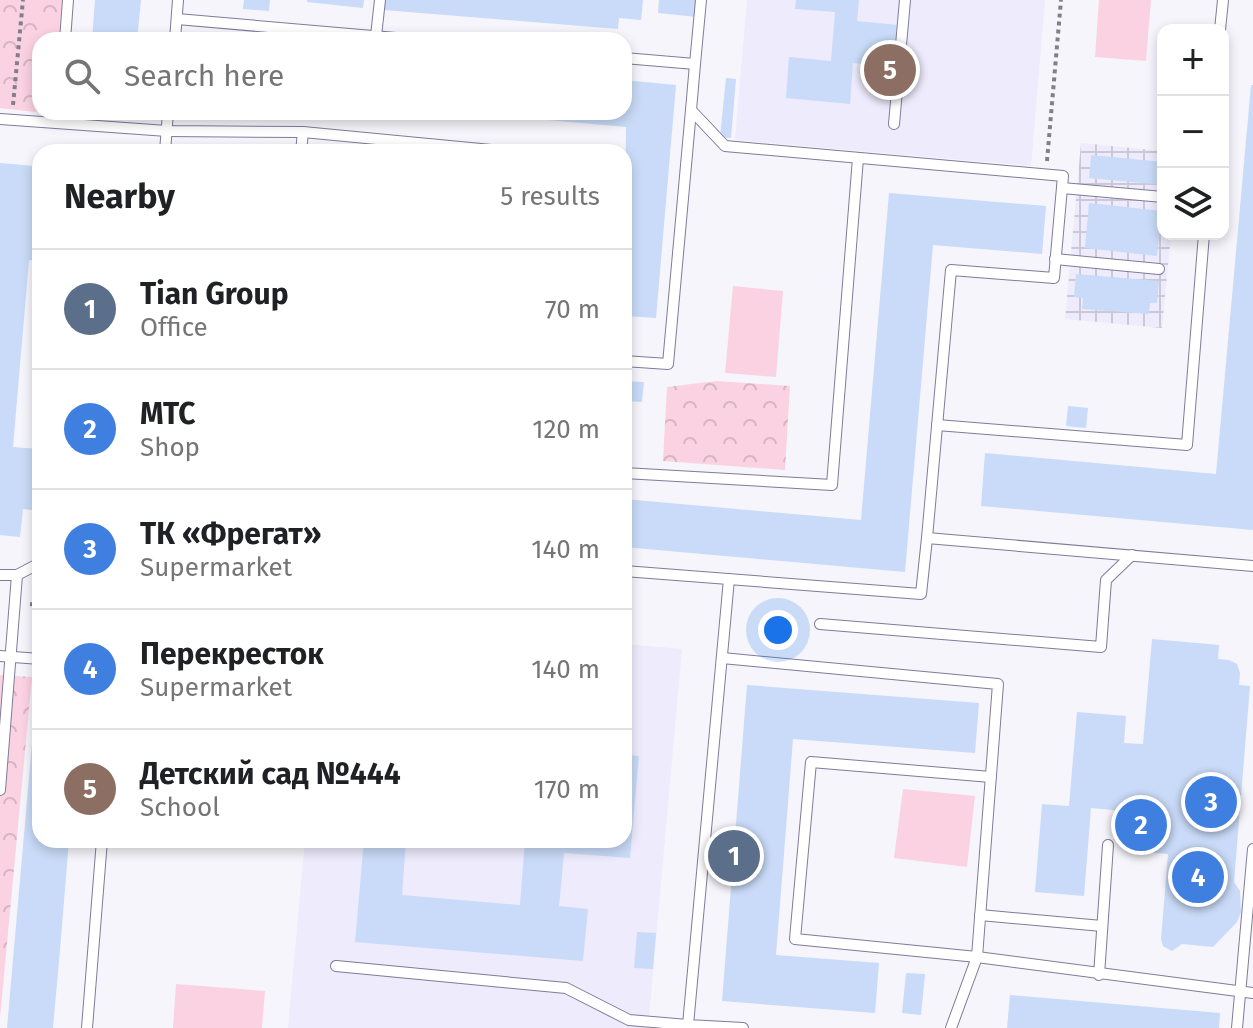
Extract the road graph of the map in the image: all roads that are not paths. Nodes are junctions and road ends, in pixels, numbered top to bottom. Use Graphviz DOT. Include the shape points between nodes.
graph roads {
  1 [pos="68,0"];
  2 [pos="178,0"];
  3 [pos="380,0"];
  4 [pos="701,0"];
  5 [pos="905,0"];
  6 [pos="1223,0"];
  7 [pos="177,19"];
  8 [pos="1221,24"];
  9 [pos="66,32"];
  10 [pos="176,32"];
  11 [pos="329,32"];
  12 [pos="376,32"];
  13 [pos="632,59"];
  14 [pos="695,64"];
  15 [pos="691,110"];
  16 [pos="0,119"];
  17 [pos="32,119"];
  18 [pos="75,120"];
  19 [pos="168,120"];
  20 [pos="894,124"];
  21 [pos="167,131"];
  22 [pos="303,132"];
  23 [pos="166,144"];
  24 [pos="302,144"];
  25 [pos="381,144"];
  26 [pos="858,158"];
  27 [pos="1062,188"];
  28 [pos="1157,196"];
  29 [pos="1204,240"];
  30 [pos="1055,259"];
  31 [pos="1159,269"];
  32 [pos="632,362"];
  33 [pos="937,425"];
  34 [pos="632,473"];
  35 [pos="927,538"];
  36 [pos="1132,555"];
  37 [pos="1253,566"];
  38 [pos="32,567"];
  39 [pos="632,572"];
  40 [pos="0,575"];
  41 [pos="17,575"];
  42 [pos="729,579"];
  43 [pos="820,624"];
  44 [pos="6,656"];
  45 [pos="32,658"];
  46 [pos="722,658"];
  47 [pos="991,777"];
  48 [pos="0,790"];
  49 [pos="1108,845"];
  50 [pos="101,848"];
  51 [pos="1253,849"];
  52 [pos="980,915"];
  53 [pos="1102,926"];
  54 [pos="977,957"];
  55 [pos="336,966"];
  56 [pos="1099,975"];
  57 [pos="1240,991"];
  58 [pos="1253,993"];
  59 [pos="688,1025"];
  60 [pos="87,1028"];
  61 [pos="743,1028"];
  62 [pos="951,1028"];
  63 [pos="1237,1028"];
  1 -- 9 [label="lane"];
  2 -- 7 [label="lane"];
  3 -- 12 [label="lane"];
  4 -- 14 [label="lane"];
  5 -- 20 [label="lane"];
  6 -- 8 [label="lane"];
  7 -- 10 [label="lane"];
  7 -- 11 [label="lane"];
  13 -- 14 [label="lane"];
  14 -- 15 [label="lane"];
  15 -- 26 [label="lane" via="725,146"];
  15 -- 32 [label="lane" via="668,364"];
  16 -- 17 [label="lane"];
  18 -- 21 [label="lane"];
  19 -- 21 [label="lane"];
  21 -- 22 [label="lane"];
  21 -- 23 [label="lane"];
  22 -- 24 [label="lane"];
  22 -- 25 [label="lane"];
  26 -- 27 [label="lane" via="1063,176"];
  26 -- 34 [label="lane" via="832,485"];
  27 -- 28 [label="lane"];
  27 -- 30 [label="lane"];
  29 -- 33 [label="lane" via="1187,445"];
  30 -- 31 [label="lane"];
  30 -- 33 [label="lane" via="1054,278 951,270"];
  33 -- 35 [label="lane"];
  35 -- 36 [label="lane"];
  35 -- 42 [label="lane" via="921,594"];
  36 -- 37 [label="lane"];
  36 -- 43 [label="lane" via="1106,580 1101,647"];
  38 -- 41 [label="lane"];
  39 -- 42 [label="lane"];
  40 -- 41 [label="lane"];
  41 -- 44 [label="lane"];
  42 -- 46 [label="lane"];
  44 -- 45 [label="lane"];
  44 -- 48 [label="lane"];
  46 -- 47 [label="lane" via="998,684"];
  46 -- 59 [label="lane"];
  47 -- 52 [label="lane"];
  47 -- 54 [label="lane" via="811,762 795,939"];
  49 -- 53 [label="lane"];
  50 -- 60 [label="lane"];
  51 -- 57 [label="lane"];
  52 -- 53 [label="lane"];
  52 -- 54 [label="lane"];
  53 -- 56 [label="lane"];
  54 -- 56 [label="lane"];
  54 -- 62 [label="lane"];
  55 -- 59 [label="lane" via="566,988 629,1020"];
  56 -- 57 [label="lane"];
  57 -- 58 [label="lane"];
  57 -- 63 [label="lane"];
  59 -- 61 [label="lane"];
}
